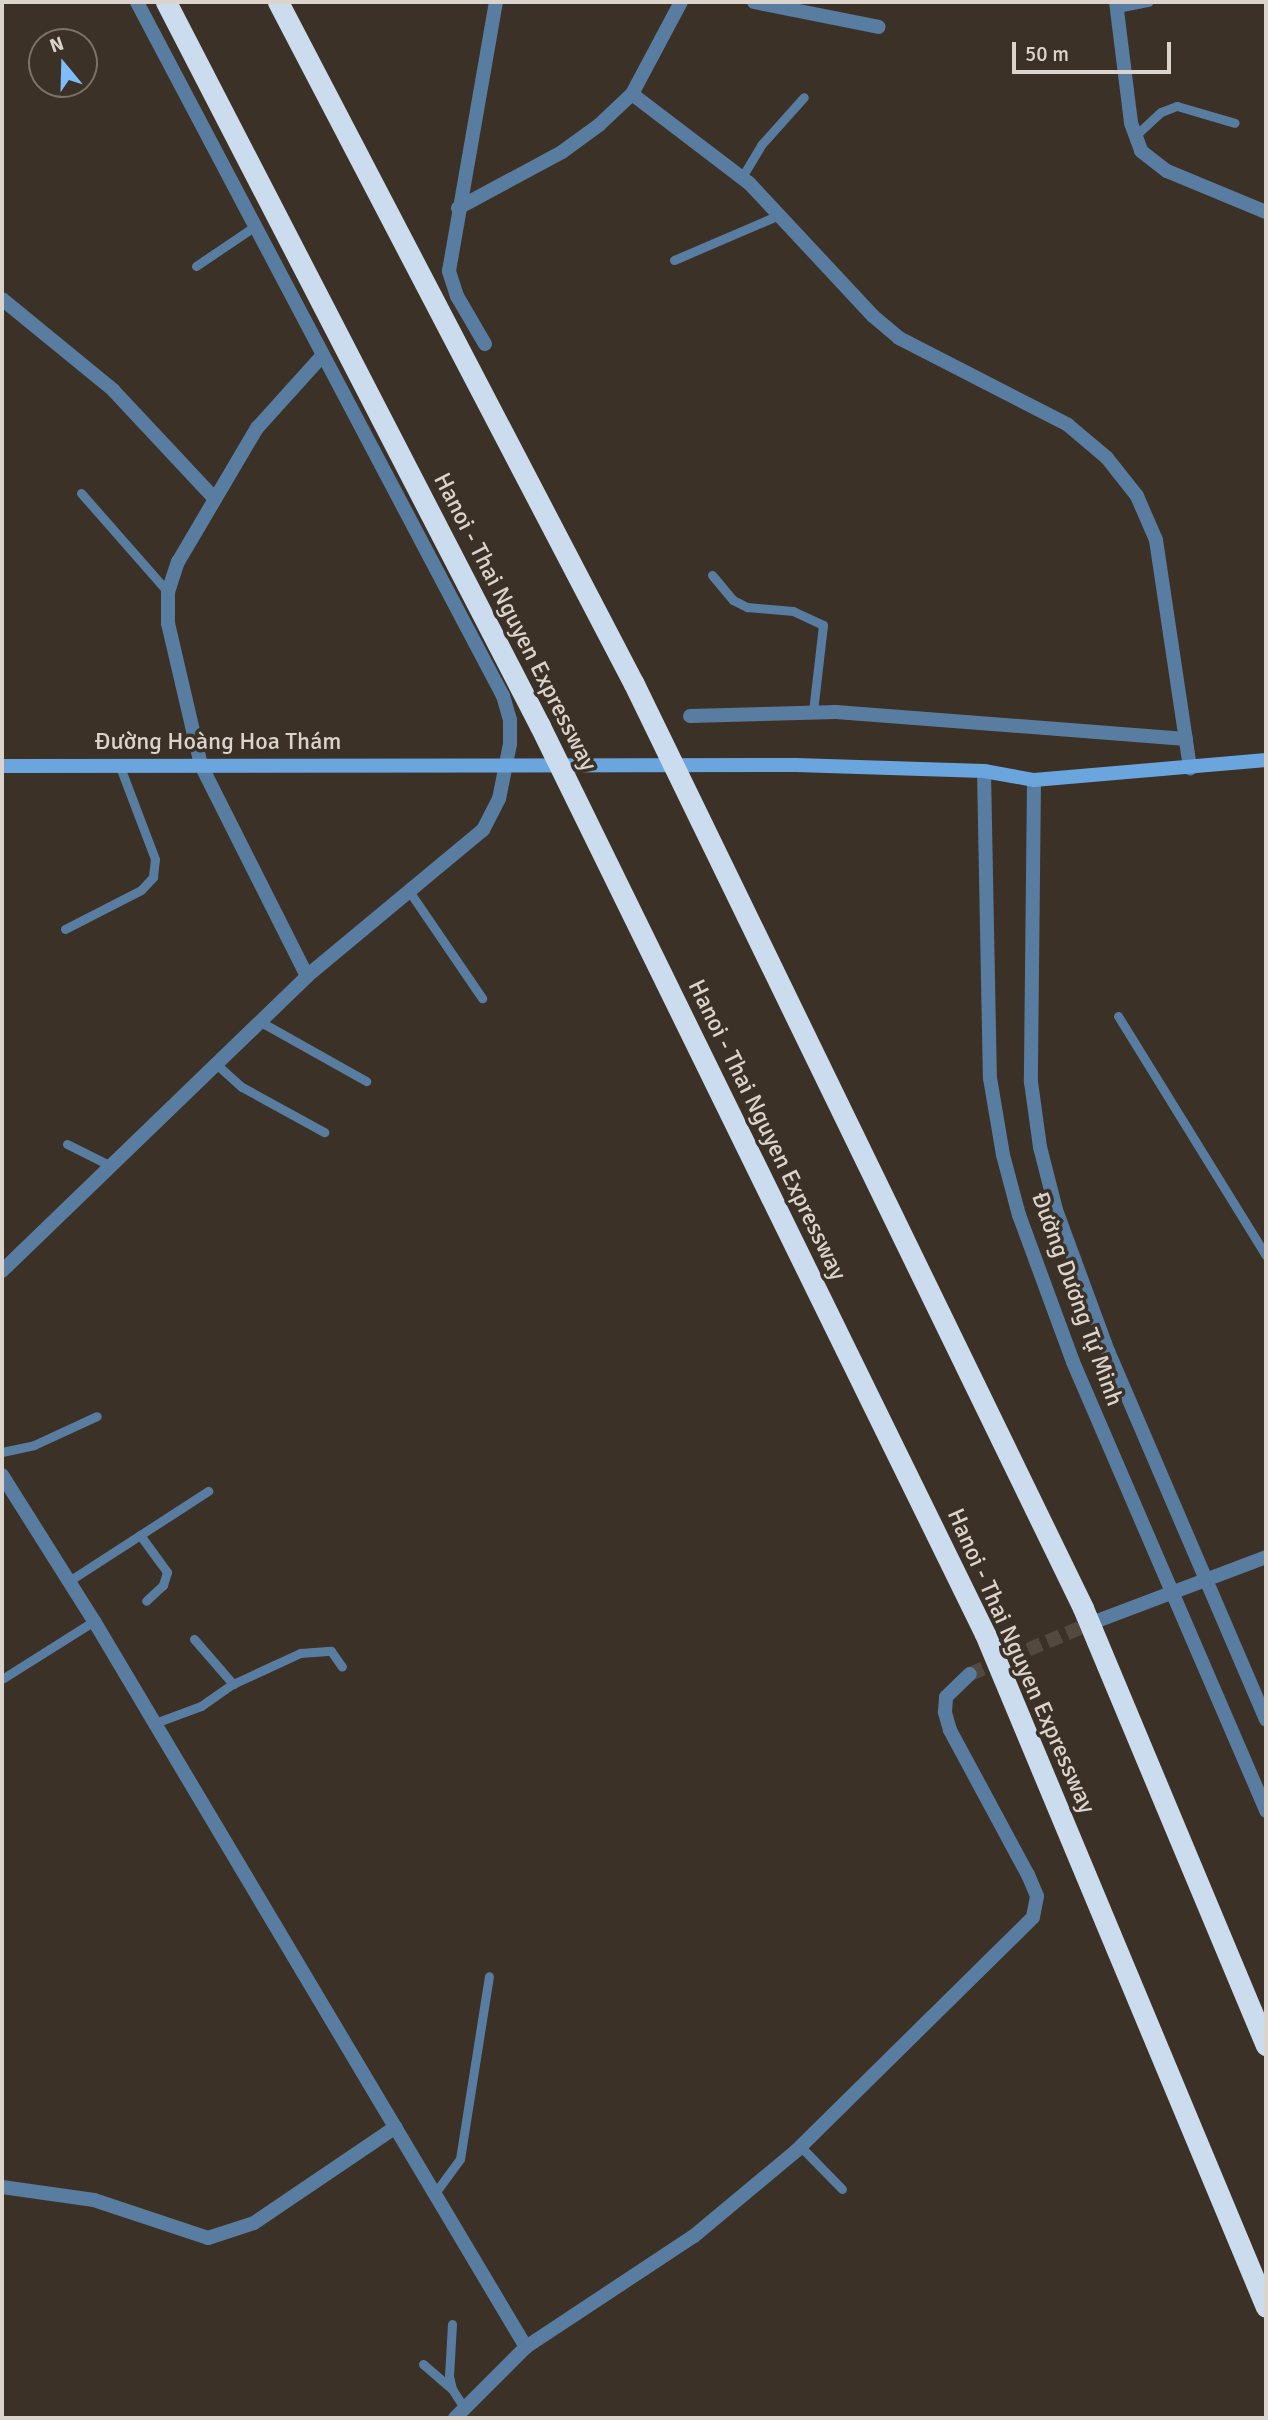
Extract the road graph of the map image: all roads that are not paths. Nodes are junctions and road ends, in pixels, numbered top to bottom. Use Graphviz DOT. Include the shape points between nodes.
graph roads {
  1 [pos="138,2"];
  2 [pos="166,2"];
  3 [pos="278,2"];
  4 [pos="496,2"];
  5 [pos="681,2"];
  6 [pos="754,2"];
  7 [pos="1148,2"];
  8 [pos="775,4"];
  9 [pos="1116,5"];
  10 [pos="879,27"];
  11 [pos="632,94"];
  12 [pos="804,97"];
  13 [pos="1235,123"];
  14 [pos="1134,138"];
  15 [pos="742,177"];
  16 [pos="458,208"];
  17 [pos="1266,212"];
  18 [pos="779,215"];
  19 [pos="255,226"];
  20 [pos="674,260"];
  21 [pos="196,266"];
  22 [pos="2,299"];
  23 [pos="485,344"];
  24 [pos="323,356"];
  25 [pos="81,493"];
  26 [pos="214,497"];
  27 [pos="712,575"];
  28 [pos="168,592"];
  29 [pos="813,712"];
  30 [pos="690,716"];
  31 [pos="1186,738"];
  32 [pos="1266,760"];
  33 [pos="118,763"];
  34 [pos="201,765"];
  35 [pos="2,766"];
  36 [pos="1190,768"];
  37 [pos="984,771"];
  38 [pos="1034,780"];
  39 [pos="409,891"];
  40 [pos="65,929"];
  41 [pos="307,976"];
  42 [pos="482,998"];
  43 [pos="1118,1016"];
  44 [pos="258,1021"];
  45 [pos="215,1063"];
  46 [pos="366,1081"];
  47 [pos="324,1132"];
  48 [pos="67,1144"];
  49 [pos="109,1165"];
  50 [pos="1266,1256"];
  51 [pos="2,1271"];
  52 [pos="97,1416"];
  53 [pos="2,1452"];
  54 [pos="2,1475"];
  55 [pos="208,1491"];
  56 [pos="140,1535"];
  57 [pos="1266,1557"];
  58 [pos="1206,1579"];
  59 [pos="69,1581"];
  60 [pos="1171,1592"];
  61 [pos="146,1601"];
  62 [pos="1097,1620"];
  63 [pos="94,1621"];
  64 [pos="194,1639"];
  65 [pos="342,1667"];
  66 [pos="970,1674"];
  67 [pos="2,1679"];
  68 [pos="233,1684"];
  69 [pos="1266,1720"];
  70 [pos="155,1723"];
  71 [pos="1266,1811"];
  72 [pos="489,1976"];
  73 [pos="1266,2045"];
  74 [pos="396,2127"];
  75 [pos="800,2146"];
  76 [pos="2,2187"];
  77 [pos="842,2189"];
  78 [pos="435,2193"];
  79 [pos="1266,2307"];
  80 [pos="452,2324"];
  81 [pos="526,2347"];
  82 [pos="423,2364"];
  83 [pos="452,2389"];
  84 [pos="460,2413"];
  1 -- 19 [label="street"];
  2 -- 79 [label="highway, Hanoi - Thai Nguyen Expressway" via="540,726 985,1634"];
  3 -- 73 [label="highway" via="634,684 1083,1608"];
  4 -- 16 [label="street"];
  5 -- 11 [label="street"];
  6 -- 8 [label="street"];
  7 -- 9 [label="lane"];
  8 -- 10 [label="street"];
  9 -- 14 [label="street"];
  11 -- 15 [label="street"];
  11 -- 16 [label="street" via="562,152"];
  12 -- 15 [label="lane" via="761,145"];
  13 -- 14 [label="lane" via="1177,106 1161,112"];
  14 -- 17 [label="street" via="1141,151 1167,172"];
  15 -- 18 [label="street"];
  16 -- 23 [label="street" via="449,271 457,296"];
  18 -- 20 [label="lane"];
  18 -- 31 [label="street" via="899,338 1068,425 1107,458 1137,496 1156,540"];
  19 -- 21 [label="lane"];
  19 -- 24 [label="street"];
  22 -- 26 [label="street" via="113,390"];
  24 -- 26 [label="street" via="276,404"];
  24 -- 39 [label="street" via="503,696 510,720 499,799 483,830"];
  25 -- 28 [label="lane"];
  26 -- 28 [label="street" via="178,562"];
  27 -- 29 [label="lane" via="740,604 793,611 823,625"];
  28 -- 34 [label="street" via="169,623"];
  29 -- 30 [label="street"];
  29 -- 31 [label="street"];
  31 -- 36 [label="street"];
  32 -- 36 [label="main road"];
  33 -- 34 [label="main road, Đường Hoàng Hoa Thám"];
  33 -- 35 [label="main road, Đường Hoàng Hoa Thám"];
  33 -- 40 [label="lane" via="155,859 153,877 141,890"];
  34 -- 37 [label="main road, Đường Hoàng Hoa Thám" via="796,765"];
  34 -- 41 [label="street"];
  36 -- 38 [label="main road"];
  37 -- 38 [label="main road"];
  37 -- 60 [label="street, Đường Dương Tự Minh" via="990,1078 1003,1155 1019,1215 1073,1362"];
  38 -- 58 [label="street, Đường Dương Tự Minh" via="1031,1082 1040,1147 1056,1210 1108,1351"];
  39 -- 41 [label="street"];
  39 -- 42 [label="lane"];
  41 -- 44 [label="street"];
  43 -- 50 [label="lane"];
  44 -- 45 [label="street"];
  44 -- 46 [label="lane"];
  45 -- 47 [label="lane" via="242,1087"];
  45 -- 49 [label="street"];
  48 -- 49 [label="lane"];
  49 -- 51 [label="street"];
  52 -- 53 [label="lane" via="34,1445"];
  54 -- 59 [label="street"];
  55 -- 56 [label="lane"];
  56 -- 59 [label="lane"];
  56 -- 61 [label="lane" via="167,1572 163,1585"];
  57 -- 58 [label="street"];
  58 -- 60 [label="street"];
  58 -- 69 [label="street, Đường Dương Tự Minh"];
  59 -- 63 [label="street"];
  60 -- 62 [label="street"];
  60 -- 71 [label="street, Đường Dương Tự Minh"];
  63 -- 67 [label="lane"];
  63 -- 70 [label="street"];
  64 -- 68 [label="lane"];
  65 -- 68 [label="lane" via="337,1655 321,1649 279,1660"];
  66 -- 75 [label="street" via="946,1697 950,1730 1028,1875 1038,1907 1034,1917 973,1980"];
  68 -- 70 [label="lane" via="201,1706"];
  70 -- 74 [label="street"];
  72 -- 78 [label="lane" via="460,2159"];
  74 -- 76 [label="street" via="254,2223 208,2238 94,2200"];
  74 -- 78 [label="street"];
  75 -- 77 [label="lane"];
  75 -- 81 [label="street" via="694,2236"];
  78 -- 81 [label="street"];
  80 -- 83 [label="lane"];
  81 -- 84 [label="street"];
  82 -- 83 [label="lane"];
  83 -- 84 [label="lane"];
}
